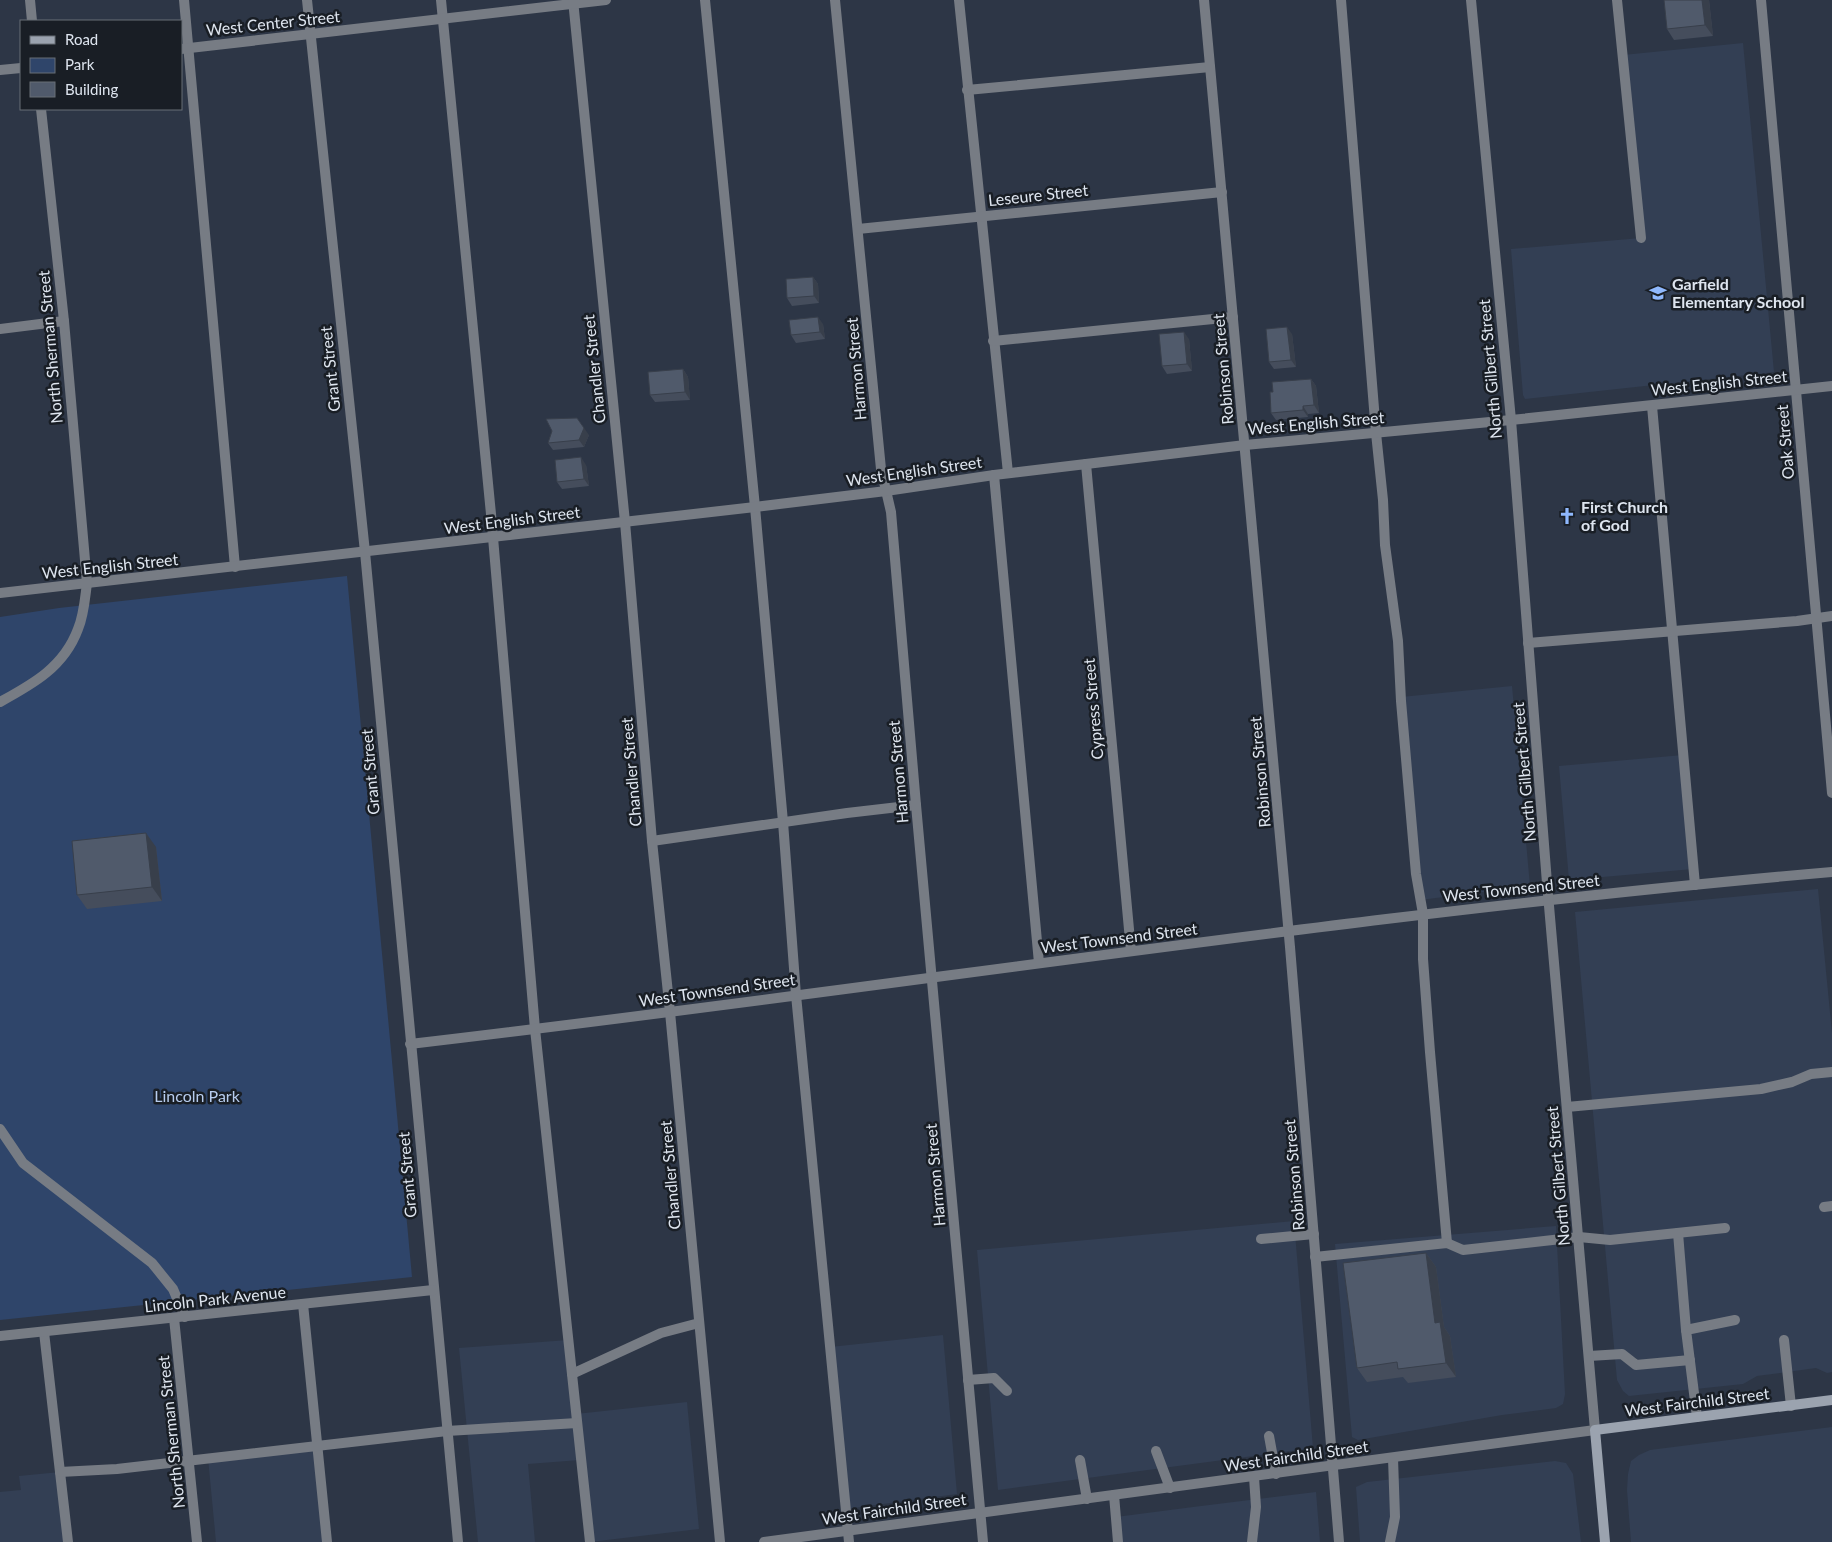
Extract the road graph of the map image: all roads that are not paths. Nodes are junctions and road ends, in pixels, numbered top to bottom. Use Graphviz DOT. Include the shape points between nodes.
graph roads {
  1 [pos="30,0"];
  2 [pos="184,0"];
  3 [pos="307,0"];
  4 [pos="441,0"];
  5 [pos="606,0"];
  6 [pos="705,0"];
  7 [pos="835,0"];
  8 [pos="958,0"];
  9 [pos="1204,0"];
  10 [pos="1341,0"];
  11 [pos="1471,0"];
  12 [pos="1617,0"];
  13 [pos="1761,0"];
  14 [pos="573,2"];
  15 [pos="32,20"];
  16 [pos="443,20"];
  17 [pos="311,34"];
  18 [pos="185,48"];
  19 [pos="1210,67"];
  20 [pos="20,68"];
  21 [pos="0,70"];
  22 [pos="967,90"];
  23 [pos="41,110"];
  24 [pos="1222,192"];
  25 [pos="982,216"];
  26 [pos="858,229"];
  27 [pos="1641,238"];
  28 [pos="1233,317"];
  29 [pos="64,321"];
  30 [pos="0,329"];
  31 [pos="993,341"];
  32 [pos="1832,386"];
  33 [pos="1796,389"];
  34 [pos="1652,406"];
  35 [pos="1510,420"];
  36 [pos="1376,433"];
  37 [pos="1246,445"];
  38 [pos="1086,464"];
  39 [pos="1008,473"];
  40 [pos="994,474"];
  41 [pos="886,491"];
  42 [pos="755,507"];
  43 [pos="625,522"];
  44 [pos="493,537"];
  45 [pos="365,552"];
  46 [pos="235,567"];
  47 [pos="87,583"];
  48 [pos="0,593"];
  49 [pos="1832,616"];
  50 [pos="1816,618"];
  51 [pos="1673,630"];
  52 [pos="1528,643"];
  53 [pos="0,702"];
  54 [pos="1832,792"];
  55 [pos="916,805"];
  56 [pos="783,822"];
  57 [pos="652,841"];
  58 [pos="1832,872"];
  59 [pos="1695,885"];
  60 [pos="1550,899"];
  61 [pos="1423,914"];
  62 [pos="1289,931"];
  63 [pos="1131,951"];
  64 [pos="1040,963"];
  65 [pos="932,978"];
  66 [pos="796,995"];
  67 [pos="670,1012"];
  68 [pos="535,1029"];
  69 [pos="410,1044"];
  70 [pos="1832,1072"];
  71 [pos="1567,1107"];
  72 [pos="0,1129"];
  73 [pos="1725,1228"];
  74 [pos="1678,1233"];
  75 [pos="1314,1234"];
  76 [pos="1579,1237"];
  77 [pos="1261,1239"];
  78 [pos="1447,1243"];
  79 [pos="1316,1257"];
  80 [pos="433,1290"];
  81 [pos="303,1304"];
  82 [pos="179,1318"];
  83 [pos="1735,1320"];
  84 [pos="699,1323"];
  85 [pos="1686,1330"];
  86 [pos="44,1332"];
  87 [pos="0,1336"];
  88 [pos="1784,1340"];
  89 [pos="1589,1356"];
  90 [pos="1690,1360"];
  91 [pos="572,1374"];
  92 [pos="968,1380"];
  93 [pos="1007,1391"];
  94 [pos="1832,1400"];
  95 [pos="1791,1406"];
  96 [pos="1697,1417"];
  97 [pos="577,1423"];
  98 [pos="1595,1430"];
  99 [pos="447,1431"];
  100 [pos="1269,1436"];
  101 [pos="318,1447"];
  102 [pos="1156,1451"];
  103 [pos="1393,1458"];
  104 [pos="1080,1460"];
  105 [pos="188,1461"];
  106 [pos="1332,1467"];
  107 [pos="60,1472"];
  108 [pos="1276,1474"];
  109 [pos="1254,1477"];
  110 [pos="1170,1488"];
  111 [pos="1114,1496"];
  112 [pos="1086,1499"];
  113 [pos="981,1512"];
  114 [pos="848,1530"];
  115 [pos="68,1542"];
  116 [pos="197,1542"];
  117 [pos="328,1542"];
  118 [pos="458,1542"];
  119 [pos="590,1542"];
  120 [pos="720,1542"];
  121 [pos="764,1542"];
  122 [pos="849,1542"];
  123 [pos="983,1542"];
  124 [pos="1118,1542"];
  125 [pos="1252,1542"];
  126 [pos="1334,1542"];
  127 [pos="1339,1542"];
  128 [pos="1390,1542"];
  129 [pos="1605,1542"];
  1 -- 15 [label="street"];
  2 -- 18 [label="street"];
  3 -- 17 [label="street, Grant Street"];
  4 -- 16 [label="street"];
  5 -- 14 [label="street, West Center Street"];
  6 -- 42 [label="street"];
  7 -- 26 [label="street, Harmon Street"];
  8 -- 22 [label="street"];
  9 -- 19 [label="street, Robinson Street"];
  10 -- 36 [label="street"];
  11 -- 35 [label="street, North Gilbert Street"];
  12 -- 27 [label="street"];
  13 -- 33 [label="street, Oak Street"];
  14 -- 16 [label="street, West Center Street"];
  14 -- 43 [label="street, Chandler Street"];
  16 -- 17 [label="street, West Center Street"];
  16 -- 44 [label="street"];
  17 -- 18 [label="street, West Center Street"];
  17 -- 45 [label="street, Grant Street"];
  18 -- 46 [label="street"];
  19 -- 22 [label="street"];
  19 -- 24 [label="street, Robinson Street"];
  20 -- 21 [label="street"];
  22 -- 25 [label="street"];
  23 -- 29 [label="street, North Sherman Street"];
  24 -- 25 [label="street, Leseure Street"];
  24 -- 28 [label="street, Robinson Street"];
  25 -- 26 [label="street, Leseure Street"];
  25 -- 31 [label="street"];
  26 -- 41 [label="street, Harmon Street" via="880,469"];
  28 -- 31 [label="street"];
  28 -- 37 [label="street, Robinson Street"];
  29 -- 30 [label="street"];
  29 -- 47 [label="street, North Sherman Street"];
  31 -- 39 [label="street"];
  32 -- 33 [label="street, West English Street"];
  33 -- 34 [label="street, West English Street"];
  33 -- 50 [label="street, Oak Street"];
  34 -- 35 [label="street, West English Street"];
  34 -- 51 [label="street"];
  35 -- 36 [label="street, West English Street"];
  35 -- 52 [label="street, North Gilbert Street"];
  36 -- 37 [label="street, West English Street"];
  36 -- 61 [label="street" via="1385,545 1398,641 1415,865"];
  37 -- 38 [label="street, West English Street"];
  37 -- 62 [label="street, Robinson Street"];
  38 -- 39 [label="street, West English Street"];
  38 -- 63 [label="street, Cypress Street"];
  39 -- 40 [label="street, West English Street"];
  40 -- 41 [label="street, West English Street"];
  40 -- 64 [label="street"];
  41 -- 42 [label="street, West English Street"];
  41 -- 55 [label="street, Harmon Street" via="891,512"];
  42 -- 43 [label="street, West English Street"];
  42 -- 56 [label="street"];
  43 -- 44 [label="street, West English Street"];
  43 -- 57 [label="street, Chandler Street"];
  44 -- 45 [label="street, West English Street"];
  44 -- 68 [label="street"];
  45 -- 46 [label="street, West English Street"];
  45 -- 69 [label="street, Grant Street"];
  46 -- 47 [label="street, West English Street"];
  47 -- 48 [label="street, West English Street"];
  47 -- 53 [label="street, North Sherman Street" via="79,628 71,645 51,670"];
  49 -- 50 [label="street"];
  50 -- 51 [label="street"];
  50 -- 54 [label="street, Oak Street"];
  51 -- 52 [label="street"];
  51 -- 59 [label="street"];
  52 -- 60 [label="street, North Gilbert Street"];
  55 -- 56 [label="street"];
  55 -- 65 [label="street, Harmon Street"];
  56 -- 57 [label="street"];
  56 -- 66 [label="street"];
  57 -- 67 [label="street, Chandler Street"];
  58 -- 59 [label="street, West Townsend Street"];
  59 -- 60 [label="street, West Townsend Street"];
  60 -- 61 [label="street, West Townsend Street"];
  60 -- 71 [label="street, North Gilbert Street"];
  61 -- 62 [label="street, West Townsend Street"];
  61 -- 78 [label="street" via="1423,959"];
  62 -- 63 [label="street, West Townsend Street"];
  62 -- 75 [label="street, Robinson Street"];
  63 -- 64 [label="street, West Townsend Street"];
  64 -- 65 [label="street, West Townsend Street"];
  65 -- 66 [label="street, West Townsend Street"];
  65 -- 92 [label="street, Harmon Street"];
  66 -- 67 [label="street, West Townsend Street"];
  66 -- 114 [label="street"];
  67 -- 68 [label="street, West Townsend Street"];
  67 -- 84 [label="street, Chandler Street"];
  68 -- 69 [label="street, West Townsend Street"];
  68 -- 91 [label="street"];
  69 -- 80 [label="street, Grant Street"];
  70 -- 71 [label="street" via="1810,1074 1761,1089"];
  71 -- 76 [label="street, North Gilbert Street"];
  72 -- 82 [label="street, North Sherman Street" via="24,1163 152,1263 173,1289"];
  73 -- 74 [label="street"];
  74 -- 76 [label="street" via="1610,1240"];
  74 -- 85 [label="street"];
  75 -- 77 [label="street"];
  75 -- 79 [label="street, Robinson Street"];
  76 -- 78 [label="street" via="1463,1250"];
  76 -- 89 [label="street, North Gilbert Street"];
  78 -- 79 [label="street"];
  79 -- 106 [label="street, Robinson Street"];
  80 -- 81 [label="street, Lincoln Park Avenue"];
  80 -- 99 [label="street, Grant Street"];
  81 -- 82 [label="street, Lincoln Park Avenue"];
  81 -- 101 [label="street"];
  82 -- 86 [label="street, Lincoln Park Avenue"];
  82 -- 105 [label="street, North Sherman Street"];
  83 -- 85 [label="street"];
  84 -- 91 [label="street" via="661,1333"];
  84 -- 120 [label="street, Chandler Street"];
  85 -- 90 [label="street"];
  86 -- 87 [label="street, Lincoln Park Avenue"];
  86 -- 107 [label="street"];
  88 -- 95 [label="street"];
  89 -- 90 [label="street" via="1622,1354 1636,1365"];
  89 -- 98 [label="street, North Gilbert Street"];
  90 -- 96 [label="street"];
  91 -- 97 [label="street"];
  92 -- 93 [label="street" via="994,1378"];
  92 -- 113 [label="street, Harmon Street"];
  94 -- 95 [label="main road, West Fairchild Street"];
  95 -- 96 [label="main road, West Fairchild Street"];
  96 -- 98 [label="main road, West Fairchild Street"];
  97 -- 99 [label="street"];
  97 -- 119 [label="street"];
  98 -- 103 [label="street, West Fairchild Street"];
  98 -- 129 [label="main road, North Gilbert Street"];
  99 -- 101 [label="street"];
  99 -- 118 [label="street, Grant Street"];
  100 -- 108 [label="street"];
  101 -- 105 [label="street"];
  101 -- 117 [label="street"];
  102 -- 110 [label="street"];
  103 -- 106 [label="street, West Fairchild Street"];
  103 -- 128 [label="street" via="1395,1517"];
  104 -- 112 [label="street"];
  105 -- 107 [label="street"];
  105 -- 116 [label="street, North Sherman Street"];
  106 -- 108 [label="street, West Fairchild Street"];
  106 -- 127 [label="street, Robinson Street"];
  107 -- 115 [label="street"];
  108 -- 109 [label="street, West Fairchild Street"];
  109 -- 110 [label="street, West Fairchild Street"];
  109 -- 125 [label="street" via="1256,1507"];
  110 -- 111 [label="street, West Fairchild Street"];
  111 -- 112 [label="street, West Fairchild Street"];
  111 -- 124 [label="street"];
  112 -- 113 [label="street, West Fairchild Street"];
  113 -- 114 [label="street, West Fairchild Street"];
  113 -- 123 [label="street, Harmon Street"];
  114 -- 121 [label="street, West Fairchild Street"];
  114 -- 122 [label="street"];
  126 -- 127 [label="street"];
}
